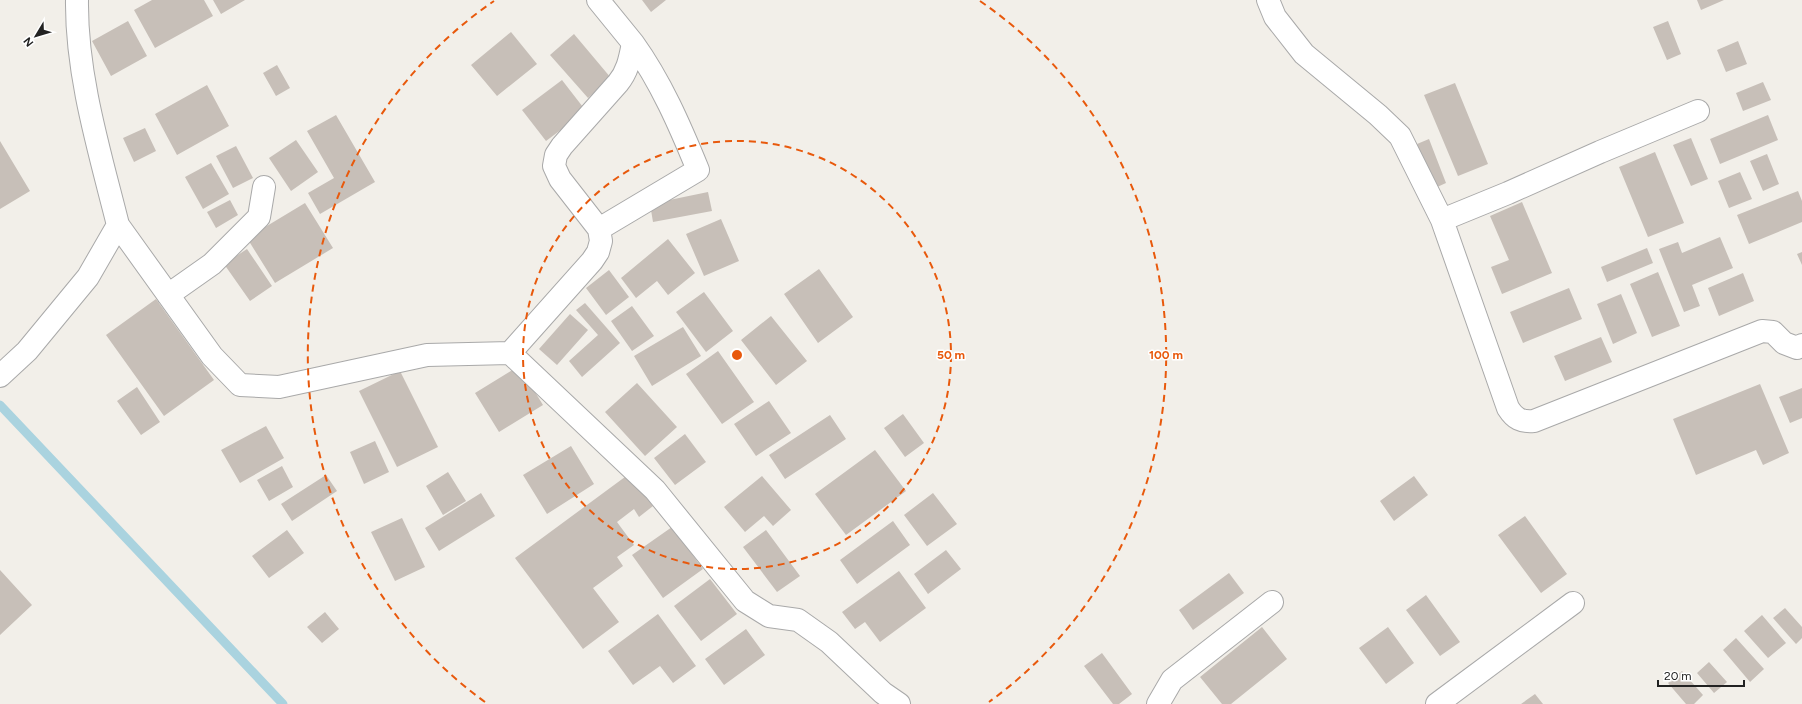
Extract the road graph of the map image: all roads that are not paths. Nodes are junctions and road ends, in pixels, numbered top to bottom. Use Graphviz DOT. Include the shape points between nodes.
graph roads {
  1 [pos="77,0"];
  2 [pos="598,0"];
  3 [pos="1268,0"];
  4 [pos="633,43"];
  5 [pos="1698,111"];
  6 [pos="264,187"];
  7 [pos="1442,220"];
  8 [pos="118,226"];
  9 [pos="599,229"];
  10 [pos="168,295"];
  11 [pos="1802,345"];
  12 [pos="510,353"];
  13 [pos="0,376"];
  14 [pos="1272,602"];
  15 [pos="1573,603"];
  16 [pos="899,704"];
  17 [pos="1158,704"];
  18 [pos="1437,704"];
  1 -- 8 [label="street" via="77,28 91,114"];
  2 -- 4 [label="street"];
  3 -- 7 [label="street" via="1275,17 1304,54 1400,136"];
  4 -- 9 [label="street" via="625,74 556,155 554,166 560,179"];
  4 -- 9 [label="street" via="660,86 698,170"];
  5 -- 7 [label="street"];
  6 -- 10 [label="street" via="259,217 212,264"];
  7 -- 11 [label="street" via="1508,408 1523,422 1534,421 1762,331 1773,332 1784,343 1797,348"];
  8 -- 10 [label="street"];
  8 -- 13 [label="street" via="88,277 27,351"];
  9 -- 12 [label="street" via="601,241 598,252"];
  10 -- 12 [label="street" via="212,356 240,385 279,387 427,355"];
  12 -- 16 [label="street" via="655,490 744,601 769,616 798,620 829,642 883,693"];
  14 -- 17 [label="street" via="1172,680"];
  15 -- 18 [label="street"];
}
